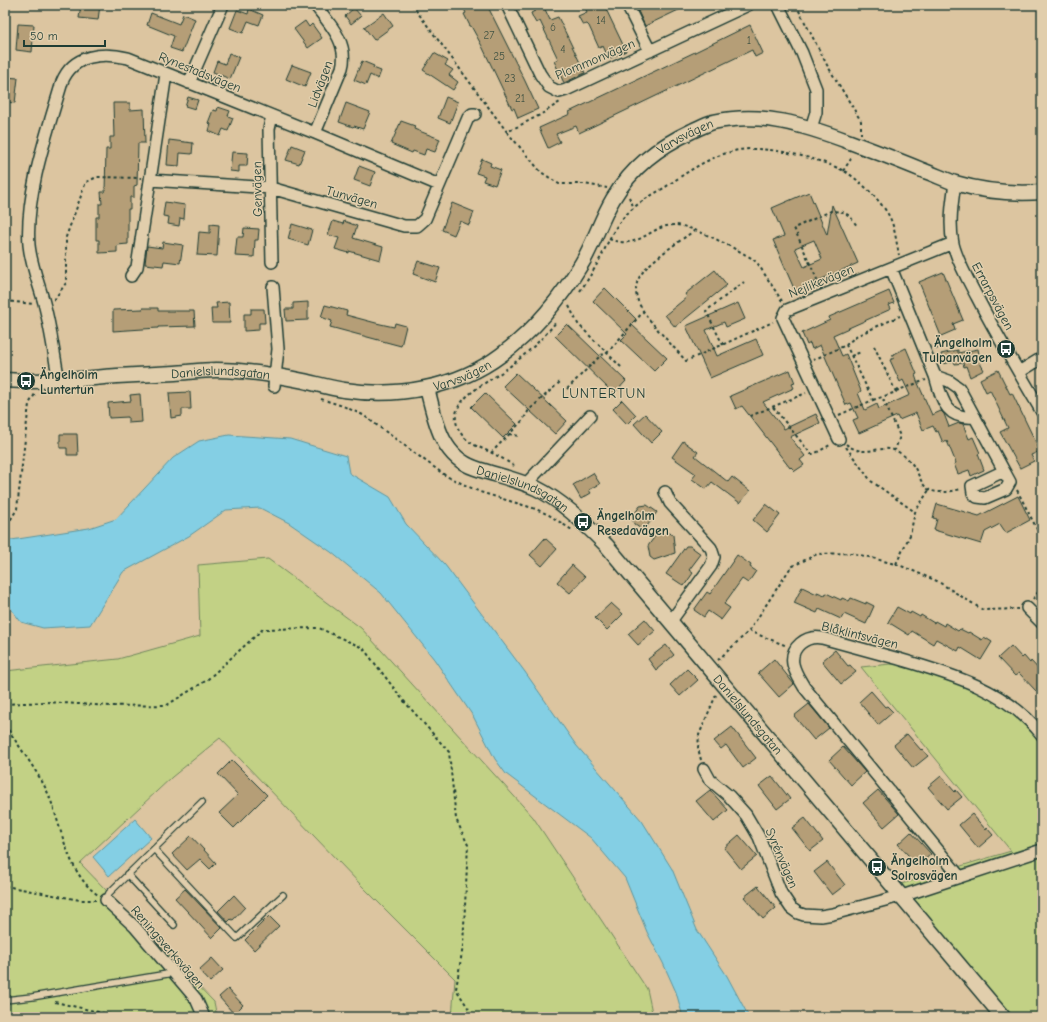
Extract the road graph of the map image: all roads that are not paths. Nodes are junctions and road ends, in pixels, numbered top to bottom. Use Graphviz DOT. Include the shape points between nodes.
graph roads {
  1 [pos="223,5"];
  2 [pos="315,5"];
  3 [pos="507,5"];
  4 [pos="627,5"];
  5 [pos="748,5"];
  6 [pos="778,5"];
  7 [pos="650,51"];
  8 [pos="166,74"];
  9 [pos="189,83"];
  10 [pos="475,114"];
  11 [pos="272,116"];
  12 [pos="812,128"];
  13 [pos="315,133"];
  14 [pos="150,180"];
  15 [pos="955,183"];
  16 [pos="440,185"];
  17 [pos="271,188"];
  18 [pos="1042,192"];
  19 [pos="953,243"];
  20 [pos="272,262"];
  21 [pos="895,266"];
  22 [pos="131,276"];
  23 [pos="273,287"];
  24 [pos="1042,358"];
  25 [pos="1019,372"];
  26 [pos="935,376"];
  27 [pos="5,380"];
  28 [pos="59,381"];
  29 [pos="275,381"];
  30 [pos="427,388"];
  31 [pos="1042,412"];
  32 [pos="590,416"];
  33 [pos="975,417"];
  34 [pos="839,439"];
  35 [pos="1004,471"];
  36 [pos="526,484"];
  37 [pos="665,492"];
  38 [pos="1027,608"];
  39 [pos="671,621"];
  40 [pos="1042,623"];
  41 [pos="1042,735"];
  42 [pos="704,769"];
  43 [pos="202,802"];
  44 [pos="154,848"];
  45 [pos="1042,850"];
  46 [pos="127,874"];
  47 [pos="960,877"];
  48 [pos="283,895"];
  49 [pos="902,896"];
  50 [pos="106,900"];
  51 [pos="174,926"];
  52 [pos="173,973"];
  53 [pos="5,1000"];
  54 [pos="204,1017"];
  55 [pos="1003,1017"];
  1 -- 9 [label="street"];
  2 -- 13 [label="street, Lidvägen" via="340,39 344,61"];
  3 -- 7 [label="street, Plommonvägen" via="546,82 553,90 559,92"];
  4 -- 7 [label="street, Plommonvägen"];
  5 -- 7 [label="street, Plommonvägen"];
  6 -- 12 [label="street" via="802,53 816,89 816,112"];
  8 -- 9 [label="street, Rynestadsvägen"];
  8 -- 14 [label="street"];
  8 -- 28 [label="street, Rynestadsvägen" via="128,58 102,55 76,63 70,67 64,78 34,182 29,224 32,265 44,305"];
  9 -- 11 [label="street, Rynestadsvägen"];
  10 -- 16 [label="street, Tunvägen" via="468,118"];
  11 -- 13 [label="street, Rynestadsvägen"];
  11 -- 17 [label="street, Genvägen" via="269,129"];
  12 -- 15 [label="street, Varvsvägen"];
  12 -- 30 [label="street, Varvsvägen" via="751,117 710,123 677,138 649,156 632,172 613,199 583,262 543,316 520,340 492,362 454,380"];
  13 -- 16 [label="street, Rynestadsvägen"];
  14 -- 17 [label="street, Tunvägen"];
  14 -- 22 [label="street" via="137,267"];
  15 -- 18 [label="street, Varvsvägen" via="1011,193"];
  15 -- 19 [label="street, Errarpsvägen" via="951,219"];
  16 -- 17 [label="street, Tunvägen" via="423,222 409,227"];
  17 -- 20 [label="street, Genvägen"];
  19 -- 21 [label="street, Nejlikevägen"];
  19 -- 25 [label="street, Errarpsvägen" via="960,264"];
  21 -- 26 [label="street" via="909,313"];
  21 -- 34 [label="street, Nejlikevägen" via="785,314"];
  23 -- 29 [label="street" via="278,349"];
  24 -- 25 [label="street"];
  25 -- 31 [label="street, Errarpsvägen"];
  26 -- 33 [label="street" via="959,388"];
  26 -- 33 [label="street" via="948,410 963,416"];
  27 -- 28 [label="street, Danielslundsgatan"];
  28 -- 29 [label="street, Danielslundsgatan" via="204,370 235,371"];
  29 -- 30 [label="street, Danielslundsgatan" via="347,391 386,392"];
  30 -- 36 [label="street, Danielslundsgatan" via="438,430 454,454 472,468"];
  32 -- 36 [label="street"];
  33 -- 35 [label="street"];
  35 -- 35 [label="street" via="972,486 973,493 977,497 985,498 1006,489 1010,482"];
  36 -- 39 [label="street, Danielslundsgatan" via="570,510 588,527"];
  37 -- 39 [label="street" via="670,503 711,548 714,557 711,566"];
  38 -- 40 [label="street"];
  39 -- 49 [label="street, Danielslundsgatan"];
  41 -- 47 [label="street, Blåklintsvägen" via="1010,705 974,684 946,673 818,637 805,640 797,646 793,664 804,687"];
  42 -- 49 [label="street, Syrénvägen" via="710,780 746,815 759,837 791,908 812,916 833,914"];
  43 -- 44 [label="lane"];
  44 -- 46 [label="lane"];
  44 -- 48 [label="lane" via="237,938"];
  45 -- 47 [label="street, Syrénvägen"];
  46 -- 50 [label="lane" via="109,893"];
  46 -- 51 [label="lane"];
  47 -- 49 [label="street, Syrénvägen"];
  49 -- 55 [label="street, Danielslundsgatan"];
  50 -- 52 [label="street, Reningsverksvägen" via="135,928"];
  52 -- 53 [label="lane"];
  52 -- 54 [label="street, Reningsverksvägen" via="196,999"];
}
